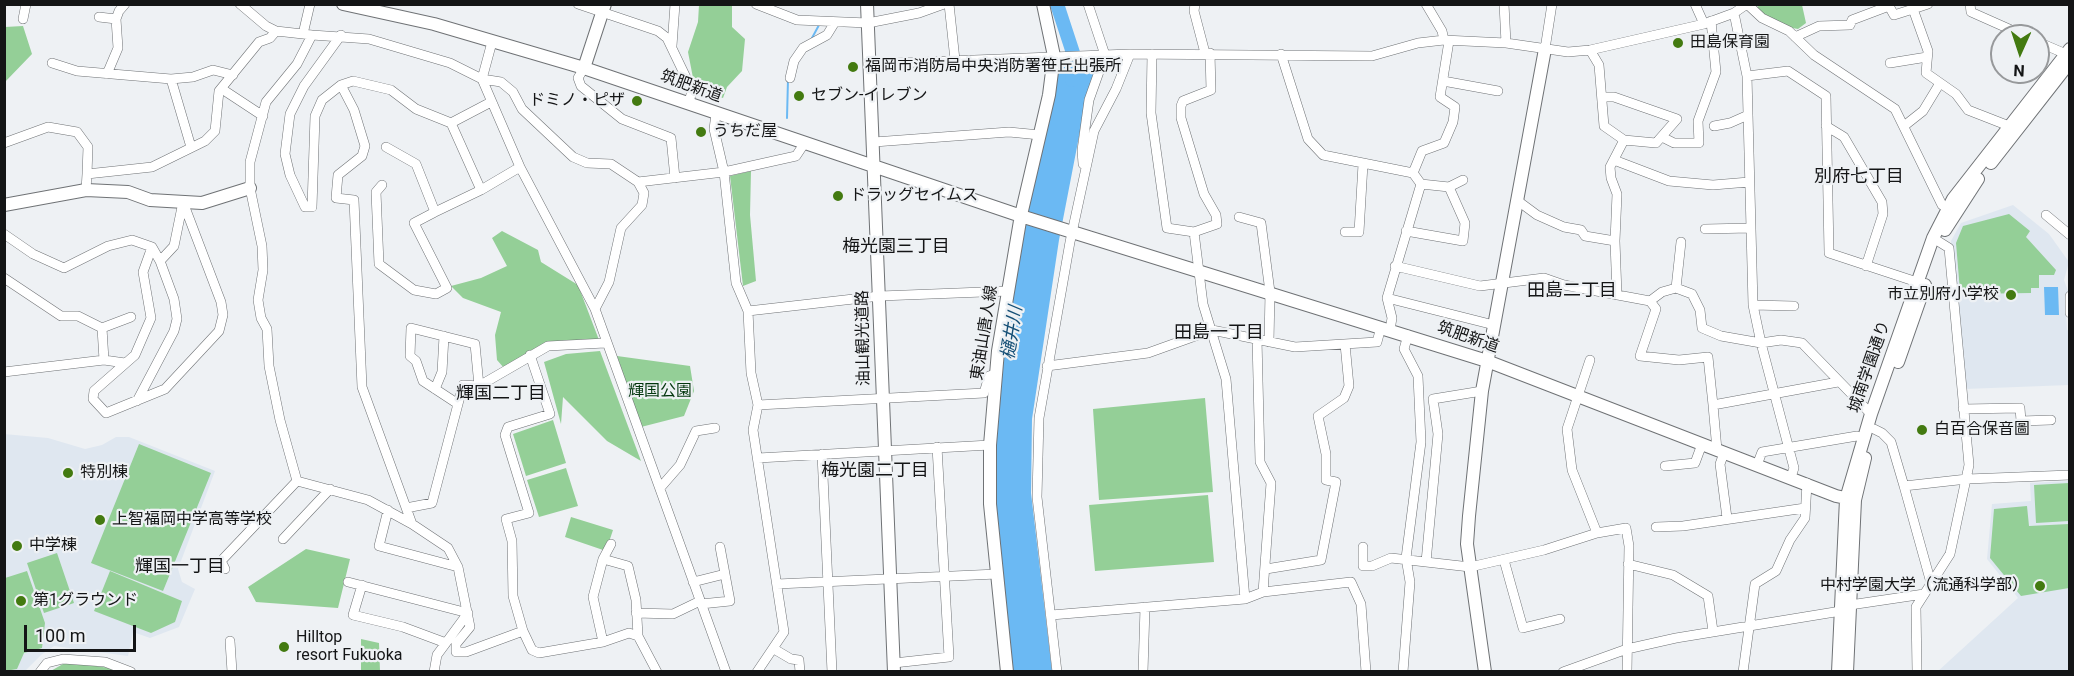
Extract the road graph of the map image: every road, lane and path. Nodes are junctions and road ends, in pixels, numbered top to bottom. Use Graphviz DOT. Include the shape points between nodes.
graph roads {
  1 [pos="26,4"];
  2 [pos="125,4"];
  3 [pos="240,4"];
  4 [pos="310,4"];
  5 [pos="343,4"];
  6 [pos="578,4"];
  7 [pos="675,4"];
  8 [pos="756,4"];
  9 [pos="867,4"];
  10 [pos="944,4"];
  11 [pos="949,4"];
  12 [pos="1043,4"];
  13 [pos="1088,4"];
  14 [pos="1195,4"];
  15 [pos="1426,4"];
  16 [pos="1504,4"];
  17 [pos="1552,4"];
  18 [pos="1695,4"];
  19 [pos="1928,4"];
  20 [pos="1970,4"];
  21 [pos="603,8"];
  22 [pos="1742,8"];
  23 [pos="1913,9"];
  24 [pos="401,10"];
  25 [pos="99,17"];
  26 [pos="23,19"];
  27 [pos="116,19"];
  28 [pos="835,22"];
  29 [pos="868,23"];
  30 [pos="1707,23"];
  31 [pos="1998,24"];
  32 [pos="276,31"];
  33 [pos="307,35"];
  34 [pos="341,35"];
  35 [pos="1795,37"];
  36 [pos="1446,41"];
  37 [pos="492,42"];
  38 [pos="1506,43"];
  39 [pos="672,46"];
  40 [pos="2050,47"];
  41 [pos="1545,49"];
  42 [pos="1590,50"];
  43 [pos="1208,53"];
  44 [pos="1130,54"];
  45 [pos="1152,54"];
  46 [pos="1281,54"];
  47 [pos="2068,55"];
  48 [pos="1058,56"];
  49 [pos="1102,56"];
  50 [pos="1927,57"];
  51 [pos="955,60"];
  52 [pos="52,63"];
  53 [pos="1890,63"];
  54 [pos="870,64"];
  55 [pos="584,68"];
  56 [pos="107,74"];
  57 [pos="233,75"];
  58 [pos="1747,76"];
  59 [pos="790,78"];
  60 [pos="171,79"];
  61 [pos="482,79"];
  62 [pos="1443,81"];
  63 [pos="1940,83"];
  64 [pos="341,85"];
  65 [pos="222,89"];
  66 [pos="1498,91"];
  67 [pos="1602,97"];
  68 [pos="491,102"];
  69 [pos="689,103"];
  70 [pos="716,114"];
  71 [pos="1748,115"];
  72 [pos="263,116"];
  73 [pos="451,123"];
  74 [pos="1714,126"];
  75 [pos="1826,126"];
  76 [pos="1904,126"];
  77 [pos="2009,126"];
  78 [pos="1040,135"];
  79 [pos="1662,137"];
  80 [pos="1624,140"];
  81 [pos="874,142"];
  82 [pos="4,143"];
  83 [pos="804,144"];
  84 [pos="191,147"];
  85 [pos="386,147"];
  86 [pos="1614,160"];
  87 [pos="1363,164"];
  88 [pos="873,166"];
  89 [pos="520,167"];
  90 [pos="724,172"];
  91 [pos="1413,173"];
  92 [pos="87,174"];
  93 [pos="1084,177"];
  94 [pos="675,178"];
  95 [pos="1463,180"];
  96 [pos="638,182"];
  97 [pos="1749,182"];
  98 [pos="1421,184"];
  99 [pos="382,185"];
  100 [pos="1449,186"];
  101 [pos="250,188"];
  102 [pos="86,190"];
  103 [pos="481,190"];
  104 [pos="1518,201"];
  105 [pos="183,202"];
  106 [pos="4,206"];
  107 [pos="1947,208"];
  108 [pos="435,212"];
  109 [pos="2046,215"];
  110 [pos="1022,216"];
  111 [pos="1239,217"];
  112 [pos="1750,228"];
  113 [pos="1067,229"];
  114 [pos="1705,229"];
  115 [pos="1406,231"];
  116 [pos="1194,232"];
  117 [pos="1345,232"];
  118 [pos="4,234"];
  119 [pos="2070,235"];
  120 [pos="1937,240"];
  121 [pos="1615,241"];
  122 [pos="1681,242"];
  123 [pos="152,247"];
  124 [pos="160,261"];
  125 [pos="1395,266"];
  126 [pos="1866,266"];
  127 [pos="1197,270"];
  128 [pos="4,278"];
  129 [pos="1502,282"];
  130 [pos="1917,282"];
  131 [pos="1676,288"];
  132 [pos="1009,291"];
  133 [pos="1270,292"];
  134 [pos="1617,295"];
  135 [pos="880,296"];
  136 [pos="2070,296"];
  137 [pos="1387,298"];
  138 [pos="1650,301"];
  139 [pos="1753,305"];
  140 [pos="1794,306"];
  141 [pos="595,309"];
  142 [pos="748,311"];
  143 [pos="2070,313"];
  144 [pos="131,317"];
  145 [pos="1494,325"];
  146 [pos="102,328"];
  147 [pos="1385,329"];
  148 [pos="1212,330"];
  149 [pos="1408,335"];
  150 [pos="444,336"];
  151 [pos="1257,339"];
  152 [pos="1269,342"];
  153 [pos="605,343"];
  154 [pos="1761,343"];
  155 [pos="1345,344"];
  156 [pos="530,355"];
  157 [pos="104,360"];
  158 [pos="1590,360"];
  159 [pos="1487,361"];
  160 [pos="125,363"];
  161 [pos="1047,366"];
  162 [pos="4,372"];
  163 [pos="995,374"];
  164 [pos="1838,382"];
  165 [pos="479,386"];
  166 [pos="435,389"];
  167 [pos="1482,391"];
  168 [pos="1776,393"];
  169 [pos="881,398"];
  170 [pos="1578,398"];
  171 [pos="137,401"];
  172 [pos="458,404"];
  173 [pos="758,405"];
  174 [pos="1713,405"];
  175 [pos="1963,409"];
  176 [pos="1871,414"];
  177 [pos="2051,420"];
  178 [pos="715,428"];
  179 [pos="1874,429"];
  180 [pos="1863,438"];
  181 [pos="1702,444"];
  182 [pos="990,445"];
  183 [pos="938,447"];
  184 [pos="1789,448"];
  185 [pos="885,450"];
  186 [pos="1721,451"];
  187 [pos="822,454"];
  188 [pos="758,458"];
  189 [pos="1756,465"];
  190 [pos="1665,466"];
  191 [pos="2070,475"];
  192 [pos="1791,477"];
  193 [pos="1967,478"];
  194 [pos="297,480"];
  195 [pos="1807,483"];
  196 [pos="1904,486"];
  197 [pos="660,488"];
  198 [pos="330,489"];
  199 [pos="1851,499"];
  200 [pos="406,508"];
  201 [pos="1805,508"];
  202 [pos="388,510"];
  203 [pos="1727,518"];
  204 [pos="412,525"];
  205 [pos="1656,527"];
  206 [pos="1597,533"];
  207 [pos="283,539"];
  208 [pos="611,544"];
  209 [pos="720,547"];
  210 [pos="1363,547"];
  211 [pos="603,559"];
  212 [pos="1504,560"];
  213 [pos="1407,561"];
  214 [pos="1426,562"];
  215 [pos="1628,564"];
  216 [pos="458,567"];
  217 [pos="1470,567"];
  218 [pos="225,569"];
  219 [pos="1266,569"];
  220 [pos="725,574"];
  221 [pos="997,574"];
  222 [pos="943,577"];
  223 [pos="891,579"];
  224 [pos="348,582"];
  225 [pos="693,582"];
  226 [pos="828,583"];
  227 [pos="1931,583"];
  228 [pos="777,584"];
  229 [pos="362,585"];
  230 [pos="1263,592"];
  231 [pos="1924,594"];
  232 [pos="1245,599"];
  233 [pos="700,603"];
  234 [pos="1145,607"];
  235 [pos="1845,608"];
  236 [pos="468,613"];
  237 [pos="636,614"];
  238 [pos="1051,615"];
  239 [pos="1560,619"];
  240 [pos="1748,625"];
  241 [pos="523,631"];
  242 [pos="1713,631"];
  243 [pos="638,636"];
  244 [pos="230,640"];
  245 [pos="603,642"];
  246 [pos="446,643"];
  247 [pos="1627,649"];
  248 [pos="774,650"];
  249 [pos="894,667"];
  250 [pos="40,672"];
  251 [pos="131,672"];
  252 [pos="232,672"];
  253 [pos="434,672"];
  254 [pos="657,672"];
  255 [pos="726,672"];
  256 [pos="757,672"];
  257 [pos="800,672"];
  258 [pos="832,672"];
  259 [pos="1007,672"];
  260 [pos="1057,672"];
  261 [pos="1143,672"];
  262 [pos="1366,672"];
  263 [pos="1403,672"];
  264 [pos="1485,672"];
  265 [pos="1563,672"];
  266 [pos="1627,672"];
  267 [pos="1743,672"];
  268 [pos="1838,672"];
  269 [pos="1847,672"];
  270 [pos="1917,672"];
  1 -- 26 [label="street"];
  2 -- 27 [label="street"];
  3 -- 32 [label="street"];
  4 -- 33 [label="street"];
  5 -- 24 [label="street, 筑肥新道"];
  6 -- 21 [label="street"];
  7 -- 39 [label="street"];
  8 -- 28 [label="street" via="797,21"];
  9 -- 29 [label="street, 油山観光道路"];
  10 -- 29 [label="street"];
  11 -- 51 [label="street"];
  12 -- 48 [label="street, 東油山唐人線"];
  13 -- 49 [label="street"];
  14 -- 43 [label="street"];
  15 -- 36 [label="street"];
  16 -- 38 [label="street"];
  17 -- 41 [label="street"];
  18 -- 30 [label="street"];
  19 -- 23 [label="street"];
  20 -- 31 [label="street" via="1971,12"];
  21 -- 39 [label="street" via="658,31"];
  21 -- 55 [label="street"];
  22 -- 30 [label="street"];
  22 -- 35 [label="street"];
  22 -- 58 [label="street"];
  23 -- 35 [label="street" via="1894,15 1889,6 1852,20 1850,25 1820,26"];
  23 -- 50 [label="street"];
  24 -- 37 [label="street, 筑肥新道"];
  25 -- 27 [label="street"];
  27 -- 56 [label="street" via="118,48"];
  28 -- 29 [label="street"];
  28 -- 59 [label="street" via="827,35 803,48 794,61"];
  29 -- 54 [label="street, 油山観光道路"];
  30 -- 42 [label="street"];
  30 -- 79 [label="street" via="1716,72 1698,121 1699,143 1674,143"];
  32 -- 33 [label="street"];
  32 -- 57 [label="street" via="259,42"];
  33 -- 34 [label="street"];
  33 -- 72 [label="street" via="297,64 266,102"];
  34 -- 61 [label="street" via="369,39 450,63"];
  34 -- 64 [label="street" via="304,86 290,114 285,154 305,207 312,207 315,116 322,100"];
  35 -- 76 [label="street" via="1814,55 1895,109"];
  36 -- 38 [label="street"];
  36 -- 46 [label="street" via="1418,43 1372,56"];
  36 -- 62 [label="street"];
  37 -- 55 [label="street, 筑肥新道"];
  37 -- 61 [label="street"];
  38 -- 41 [label="street"];
  39 -- 69 [label="street" via="692,90"];
  40 -- 47 [label="street"];
  41 -- 42 [label="street"];
  41 -- 104 [label="street"];
  42 -- 67 [label="street" via="1599,65"];
  43 -- 45 [label="street"];
  43 -- 46 [label="street"];
  43 -- 116 [label="street" via="1211,90 1181,106 1181,118 1204,194 1217,224"];
  44 -- 45 [label="street"];
  44 -- 49 [label="street"];
  44 -- 93 [label="street" via="1094,131"];
  45 -- 116 [label="street" via="1151,113 1167,228"];
  46 -- 87 [label="street" via="1308,139 1323,155"];
  47 -- 77 [label="street, 城南学園通り"];
  47 -- 120 [label="street, 城南学園通り"];
  48 -- 49 [label="street"];
  48 -- 51 [label="street"];
  48 -- 78 [label="street, 東油山唐人線"];
  49 -- 93 [label="street" via="1085,120"];
  50 -- 53 [label="street"];
  50 -- 63 [label="street" via="1926,73"];
  51 -- 54 [label="street"];
  52 -- 56 [label="street"];
  54 -- 81 [label="street, 油山観光道路"];
  55 -- 69 [label="street, 筑肥新道"];
  55 -- 94 [label="street" via="578,78 580,86 622,119 671,138"];
  56 -- 60 [label="street"];
  57 -- 60 [label="street" via="213,70"];
  57 -- 65 [label="street"];
  58 -- 71 [label="street"];
  58 -- 75 [label="street" via="1788,71 1826,96"];
  60 -- 84 [label="street"];
  61 -- 68 [label="street"];
  61 -- 96 [label="street" via="501,82 513,92 522,109 573,157 587,163 611,164"];
  62 -- 66 [label="street"];
  62 -- 91 [label="street" via="1440,97 1455,107 1453,122 1443,143 1422,151"];
  63 -- 76 [label="street" via="1923,111"];
  63 -- 77 [label="street" via="1956,94 1968,110"];
  64 -- 73 [label="street" via="353,81 391,90 416,109"];
  64 -- 200 [label="street" via="365,146 362,156 338,176 336,198 354,200 362,387"];
  65 -- 72 [label="street"];
  65 -- 84 [label="street" via="215,131"];
  67 -- 79 [label="street" via="1614,97 1677,119"];
  67 -- 80 [label="street" via="1604,126"];
  68 -- 73 [label="street"];
  68 -- 89 [label="street"];
  69 -- 70 [label="street, 筑肥新道"];
  70 -- 83 [label="street, 筑肥新道"];
  70 -- 90 [label="street" via="714,129"];
  71 -- 74 [label="street"];
  71 -- 97 [label="street"];
  72 -- 101 [label="street" via="250,162"];
  73 -- 103 [label="street"];
  75 -- 126 [label="street" via="1844,137 1882,202 1883,214"];
  75 -- 126 [label="street" via="1829,253"];
  76 -- 107 [label="street" via="1942,205"];
  77 -- 107 [label="street, 城南学園通り"];
  78 -- 81 [label="street" via="1010,132"];
  78 -- 110 [label="street, 東油山唐人線"];
  79 -- 80 [label="street" via="1656,143"];
  80 -- 86 [label="street"];
  81 -- 88 [label="street, 油山観光道路"];
  82 -- 92 [label="street" via="48,127 77,132 88,147"];
  83 -- 88 [label="street, 筑肥新道"];
  83 -- 90 [label="street" via="796,156"];
  84 -- 92 [label="street" via="152,167"];
  85 -- 108 [label="street" via="416,164"];
  86 -- 97 [label="street" via="1669,181 1713,185"];
  86 -- 121 [label="street" via="1610,166 1617,194"];
  87 -- 91 [label="street"];
  87 -- 117 [label="street" via="1359,232"];
  88 -- 110 [label="street, 筑肥新道"];
  88 -- 135 [label="street, 油山観光道路"];
  89 -- 103 [label="street"];
  89 -- 141 [label="street"];
  90 -- 94 [label="street"];
  90 -- 142 [label="street" via="736,283"];
  91 -- 98 [label="street"];
  92 -- 102 [label="street"];
  93 -- 113 [label="street"];
  94 -- 96 [label="street"];
  95 -- 100 [label="street"];
  96 -- 141 [label="street" via="644,193 642,205 621,228 609,282"];
  97 -- 112 [label="street"];
  98 -- 100 [label="street"];
  98 -- 115 [label="street"];
  99 -- 108 [label="street" via="376,192 379,264 414,290 436,294 447,288 414,223"];
  100 -- 115 [label="street" via="1465,223 1463,241"];
  101 -- 105 [label="street" via="202,203"];
  101 -- 194 [label="street" via="262,246 258,300 267,329 269,366"];
  102 -- 105 [label="street" via="128,192 150,200"];
  102 -- 106 [label="street"];
  103 -- 108 [label="street"];
  104 -- 121 [label="street" via="1537,215 1581,230 1585,236"];
  104 -- 129 [label="street"];
  105 -- 124 [label="street" via="174,246"];
  105 -- 171 [label="street" via="223,315 211,343 165,389"];
  107 -- 120 [label="street, 城南学園通り"];
  109 -- 119 [label="street"];
  110 -- 113 [label="street, 筑肥新道"];
  110 -- 132 [label="street, 東油山唐人線"];
  111 -- 133 [label="street" via="1262,224"];
  112 -- 114 [label="street"];
  112 -- 139 [label="street"];
  113 -- 127 [label="street, 筑肥新道"];
  113 -- 161 [label="street"];
  115 -- 125 [label="street"];
  116 -- 127 [label="street"];
  118 -- 123 [label="street" via="33,254 64,268 108,246 132,240"];
  120 -- 130 [label="street, 城南学園通り"];
  120 -- 175 [label="street" via="1949,248"];
  120 -- 179 [label="street, 城南学園通り"];
  121 -- 134 [label="street"];
  122 -- 131 [label="street"];
  123 -- 124 [label="street"];
  123 -- 160 [label="street" via="143,272 151,318 135,355"];
  124 -- 171 [label="street" via="177,319"];
  125 -- 129 [label="street" via="1480,286"];
  125 -- 137 [label="street"];
  126 -- 130 [label="street"];
  127 -- 133 [label="street, 筑肥新道"];
  127 -- 148 [label="street"];
  128 -- 146 [label="street" via="61,316 78,316"];
  129 -- 134 [label="street" via="1544,278"];
  129 -- 145 [label="street"];
  130 -- 176 [label="street, 城南学園通り"];
  131 -- 138 [label="street"];
  131 -- 154 [label="street" via="1692,294 1700,310 1702,328 1721,336"];
  132 -- 135 [label="street"];
  132 -- 163 [label="street, 東油山唐人線"];
  133 -- 147 [label="street, 筑肥新道"];
  133 -- 152 [label="street"];
  134 -- 138 [label="street"];
  135 -- 142 [label="street"];
  135 -- 169 [label="street, 油山観光道路"];
  136 -- 143 [label="street"];
  137 -- 145 [label="street"];
  137 -- 147 [label="street" via="1392,318"];
  138 -- 174 [label="street" via="1656,309 1640,356 1678,360 1708,357"];
  139 -- 140 [label="street"];
  139 -- 154 [label="street"];
  141 -- 153 [label="street"];
  142 -- 173 [label="street" via="751,373"];
  144 -- 146 [label="street"];
  145 -- 159 [label="street"];
  146 -- 157 [label="street"];
  147 -- 149 [label="street, 筑肥新道"];
  147 -- 155 [label="street" via="1377,342"];
  148 -- 151 [label="street"];
  148 -- 161 [label="street" via="1148,353"];
  148 -- 232 [label="street" via="1226,379"];
  149 -- 159 [label="street, 筑肥新道"];
  149 -- 213 [label="street" via="1404,349 1418,376 1422,442"];
  150 -- 165 [label="street" via="475,344"];
  150 -- 166 [label="street" via="442,372"];
  150 -- 166 [label="street" via="411,328 410,356 416,361 423,381"];
  151 -- 152 [label="street"];
  151 -- 219 [label="street" via="1260,462 1272,483"];
  152 -- 155 [label="street" via="1295,347"];
  153 -- 156 [label="street" via="548,346"];
  153 -- 197 [label="street"];
  154 -- 164 [label="street" via="1802,343"];
  154 -- 168 [label="street"];
  155 -- 219 [label="street" via="1349,387 1344,398 1318,416 1326,454 1326,480 1336,482 1321,560"];
  156 -- 165 [label="street"];
  156 -- 241 [label="street" via="550,414 508,427 505,435 529,513 506,519 512,541 513,596"];
  157 -- 160 [label="street"];
  157 -- 162 [label="street"];
  158 -- 170 [label="street"];
  159 -- 167 [label="street"];
  159 -- 170 [label="street, 筑肥新道"];
  160 -- 171 [label="street" via="101,383 93,399 106,413"];
  161 -- 238 [label="street" via="1039,418 1037,497"];
  163 -- 169 [label="street" via="989,376 984,393"];
  163 -- 182 [label="street, 東油山唐人線"];
  164 -- 168 [label="street"];
  164 -- 176 [label="street"];
  165 -- 172 [label="street" via="463,386"];
  166 -- 172 [label="street"];
  167 -- 214 [label="street" via="1433,399 1438,434"];
  167 -- 217 [label="street" via="1467,544"];
  168 -- 174 [label="street"];
  168 -- 184 [label="street"];
  169 -- 173 [label="street"];
  169 -- 185 [label="street, 油山観光道路"];
  170 -- 181 [label="street, 筑肥新道"];
  170 -- 206 [label="street" via="1567,429 1572,470"];
  172 -- 200 [label="street" via="432,503"];
  173 -- 188 [label="street" via="753,430"];
  174 -- 186 [label="street"];
  175 -- 177 [label="street" via="2020,408 2021,421"];
  175 -- 193 [label="street"];
  176 -- 180 [label="street, 城南学園通り"];
  178 -- 197 [label="street" via="696,431 680,465"];
  179 -- 196 [label="street" via="1891,442"];
  179 -- 199 [label="street, 城南学園通り"];
  180 -- 184 [label="street"];
  180 -- 199 [label="street, 城南学園通り"];
  181 -- 186 [label="street, 筑肥新道"];
  181 -- 190 [label="street" via="1695,463"];
  182 -- 183 [label="street"];
  182 -- 221 [label="street, 東油山唐人線" via="990,504"];
  183 -- 185 [label="street"];
  183 -- 222 [label="street"];
  184 -- 189 [label="street" via="1762,452"];
  184 -- 192 [label="street" via="1794,468"];
  185 -- 187 [label="street"];
  185 -- 223 [label="street, 油山観光道路"];
  186 -- 189 [label="street, 筑肥新道"];
  186 -- 203 [label="street"];
  187 -- 188 [label="street"];
  187 -- 226 [label="street"];
  188 -- 228 [label="street"];
  189 -- 192 [label="street, 筑肥新道"];
  191 -- 193 [label="street"];
  192 -- 195 [label="street, 筑肥新道"];
  193 -- 196 [label="street"];
  193 -- 227 [label="street" via="1950,554"];
  194 -- 198 [label="street"];
  194 -- 218 [label="street" via="220,561"];
  195 -- 199 [label="street, 筑肥新道"];
  195 -- 201 [label="street"];
  196 -- 227 [label="street"];
  197 -- 225 [label="street"];
  198 -- 202 [label="street"];
  198 -- 207 [label="street"];
  199 -- 235 [label="street, 城南学園通り"];
  200 -- 204 [label="street"];
  201 -- 203 [label="street"];
  201 -- 240 [label="street" via="1805,518 1776,571 1755,584"];
  202 -- 204 [label="street"];
  202 -- 216 [label="street" via="379,546"];
  203 -- 205 [label="street"];
  204 -- 216 [label="street" via="448,548"];
  206 -- 212 [label="street"];
  206 -- 215 [label="street" via="1626,528"];
  208 -- 211 [label="street"];
  209 -- 220 [label="street"];
  210 -- 213 [label="street" via="1363,566 1391,558"];
  211 -- 237 [label="street" via="628,566"];
  211 -- 245 [label="street" via="593,597"];
  212 -- 217 [label="street"];
  212 -- 239 [label="street" via="1523,628"];
  213 -- 214 [label="street"];
  213 -- 263 [label="street" via="1410,582"];
  214 -- 217 [label="street"];
  215 -- 242 [label="street" via="1673,575 1708,596"];
  215 -- 247 [label="street"];
  216 -- 236 [label="street"];
  217 -- 264 [label="street"];
  219 -- 230 [label="street"];
  220 -- 225 [label="street"];
  220 -- 233 [label="street" via="730,601"];
  221 -- 222 [label="street"];
  221 -- 259 [label="street, 東油山唐人線"];
  222 -- 223 [label="street"];
  222 -- 249 [label="street" via="949,657"];
  223 -- 226 [label="street"];
  223 -- 249 [label="street, 油山観光道路"];
  224 -- 229 [label="street"];
  225 -- 233 [label="street"];
  226 -- 228 [label="street"];
  226 -- 258 [label="street"];
  227 -- 231 [label="street"];
  228 -- 248 [label="street" via="784,632"];
  229 -- 236 [label="street"];
  229 -- 246 [label="street" via="354,615"];
  230 -- 232 [label="street"];
  230 -- 262 [label="street" via="1351,582 1361,604"];
  231 -- 235 [label="street"];
  231 -- 270 [label="street" via="1916,607"];
  232 -- 234 [label="street"];
  233 -- 237 [label="street" via="673,614"];
  233 -- 255 [label="street"];
  234 -- 238 [label="street"];
  234 -- 261 [label="street"];
  235 -- 240 [label="street"];
  235 -- 268 [label="street, 城南学園通り"];
  235 -- 269 [label="street, 城南学園通り"];
  236 -- 241 [label="street" via="470,627 456,644 456,652"];
  236 -- 246 [label="street"];
  237 -- 243 [label="street"];
  238 -- 260 [label="street"];
  240 -- 242 [label="street"];
  240 -- 267 [label="street"];
  241 -- 245 [label="street" via="532,650 539,654"];
  242 -- 247 [label="street"];
  243 -- 245 [label="street" via="629,633"];
  243 -- 254 [label="street"];
  244 -- 252 [label="street"];
  246 -- 253 [label="street" via="437,655"];
  247 -- 265 [label="street"];
  247 -- 266 [label="street"];
  248 -- 256 [label="street"];
  248 -- 257 [label="street" via="800,660"];
  250 -- 251 [label="street" via="47,663 63,659 105,662"];
}
